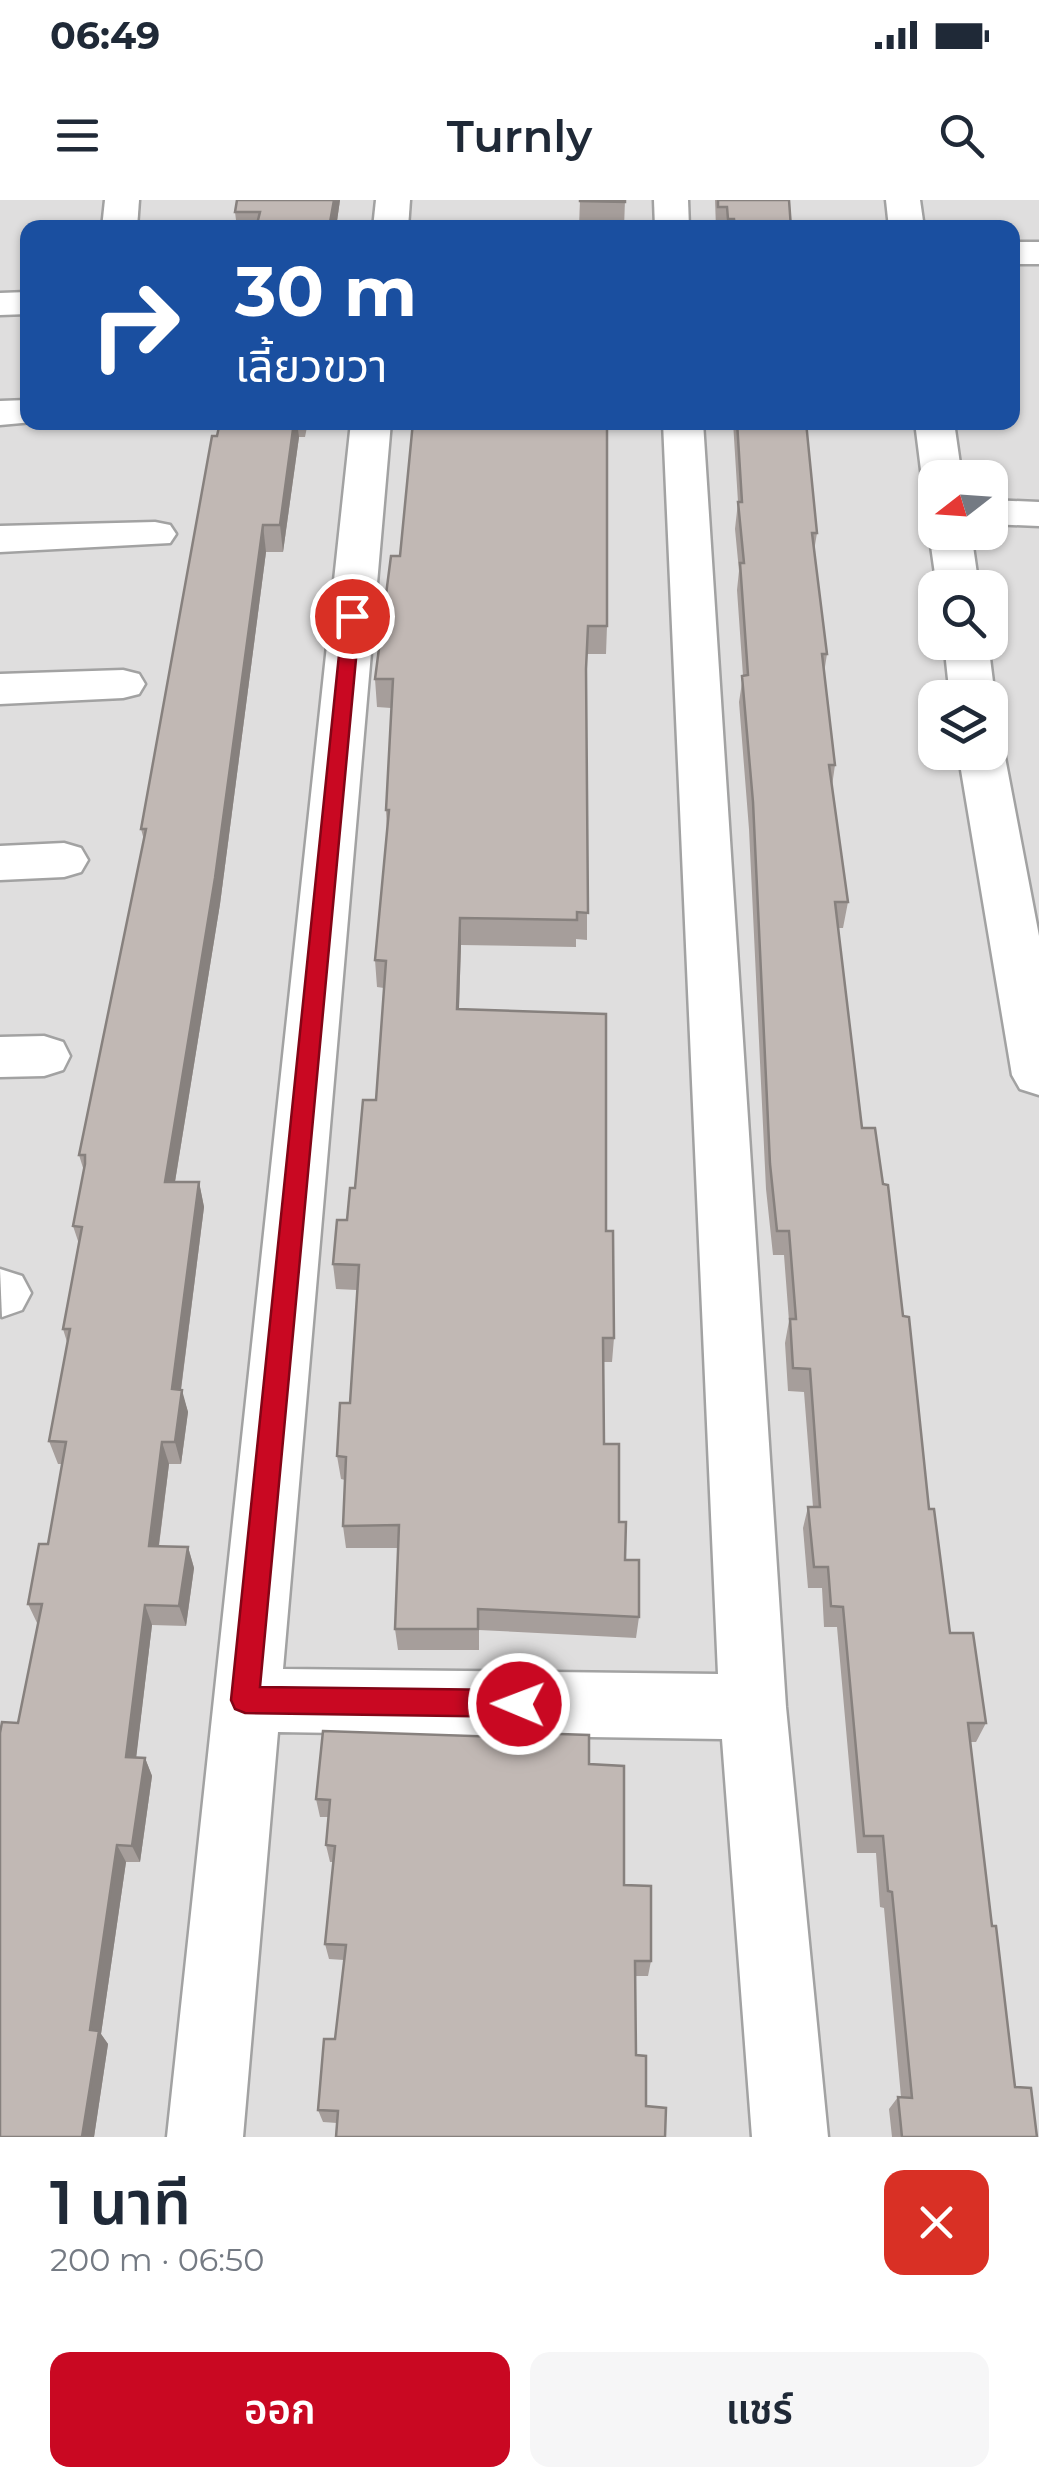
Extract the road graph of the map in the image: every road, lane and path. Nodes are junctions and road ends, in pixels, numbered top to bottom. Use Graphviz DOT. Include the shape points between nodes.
graph roads {
  1 [pos="370,430"];
  2 [pos="683,430"];
  3 [pos="935,430"];
  4 [pos="939,460"];
  5 [pos="1008,513"];
  6 [pos="1039,514"];
  7 [pos="155,534"];
  8 [pos="0,538"];
  9 [pos="123,684"];
  10 [pos="0,689"];
  11 [pos="984,770"];
  12 [pos="64,860"];
  13 [pos="0,863"];
  14 [pos="1039,1075"];
  15 [pos="245,1700"];
  16 [pos="753,1706"];
  17 [pos="205,2137"];
  18 [pos="790,2137"];
  1 -- 15 [label="street"];
  2 -- 16 [label="street"];
  3 -- 4 [label="street"];
  5 -- 6 [label="street"];
  7 -- 8 [label="street"];
  9 -- 10 [label="street"];
  11 -- 14 [label="street"];
  12 -- 13 [label="street"];
  15 -- 16 [label="street"];
  15 -- 17 [label="street"];
  16 -- 18 [label="street"];
}
